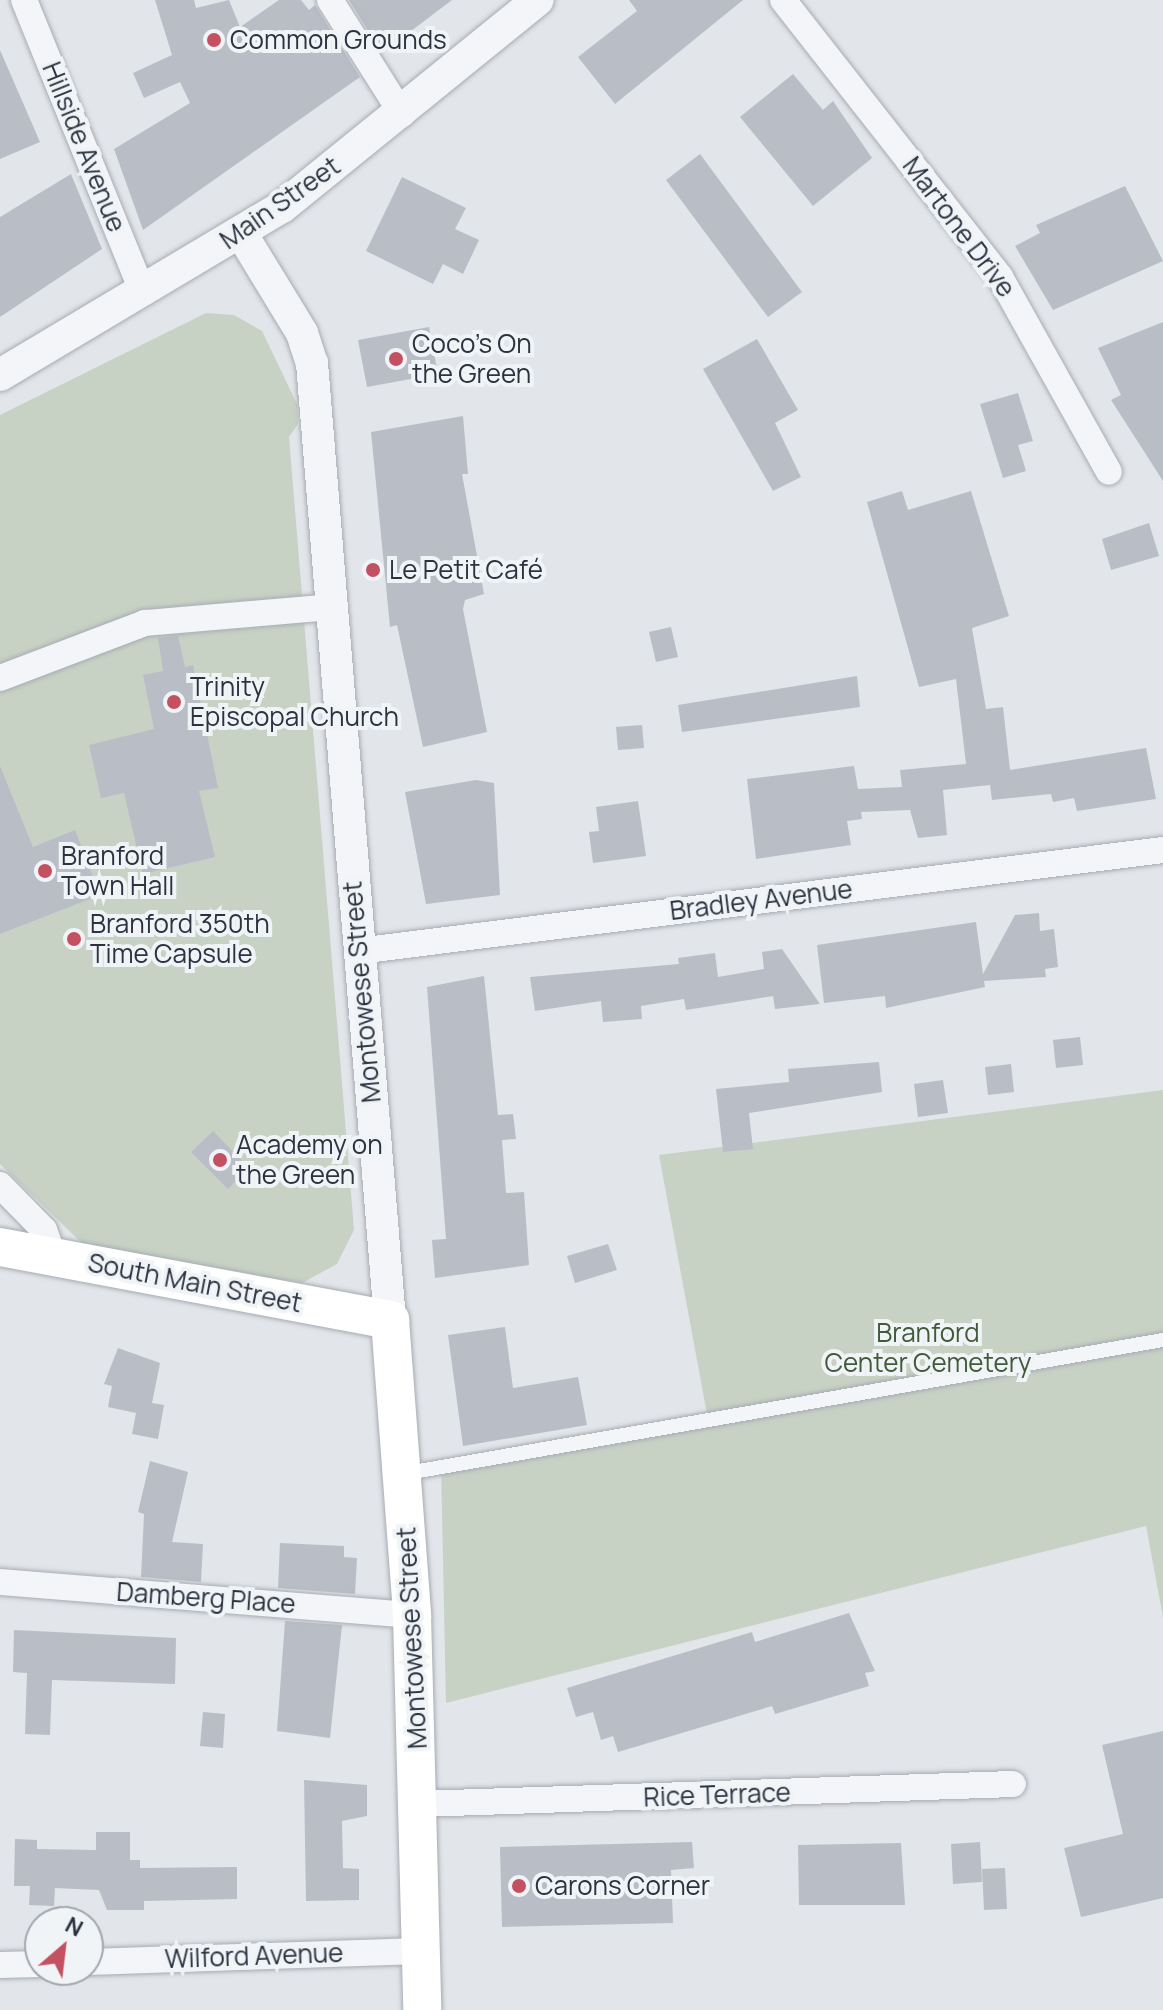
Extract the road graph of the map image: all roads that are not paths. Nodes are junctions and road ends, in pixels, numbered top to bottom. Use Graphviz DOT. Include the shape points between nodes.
graph roads {
  1 [pos="24,0"];
  2 [pos="330,0"];
  3 [pos="538,0"];
  4 [pos="783,0"];
  5 [pos="402,114"];
  6 [pos="241,233"];
  7 [pos="143,293"];
  8 [pos="0,375"];
  9 [pos="1109,472"];
  10 [pos="332,607"];
  11 [pos="0,678"];
  12 [pos="1163,850"];
  13 [pos="358,951"];
  14 [pos="0,1185"];
  15 [pos="0,1247"];
  16 [pos="54,1257"];
  17 [pos="390,1320"];
  18 [pos="1163,1340"];
  19 [pos="402,1474"];
  20 [pos="0,1582"];
  21 [pos="412,1615"];
  22 [pos="1013,1784"];
  23 [pos="420,1804"];
  24 [pos="420,1951"];
  25 [pos="104,1961"];
  26 [pos="24,1964"];
  27 [pos="0,1965"];
  28 [pos="422,2010"];
  1 -- 7 [label="street, Hillside Avenue"];
  2 -- 5 [label="street"];
  3 -- 5 [label="street, Main Street"];
  4 -- 9 [label="street, Martone Drive" via="1000,277"];
  5 -- 6 [label="street, Main Street"];
  6 -- 7 [label="street, Main Street"];
  6 -- 10 [label="street, Montowese Street" via="310,351"];
  7 -- 8 [label="street, Main Street"];
  10 -- 11 [label="street" via="145,623 77,642"];
  10 -- 13 [label="street, Montowese Street"];
  12 -- 13 [label="street, Bradley Avenue"];
  13 -- 17 [label="street, Montowese Street"];
  14 -- 16 [label="street" via="44,1230"];
  15 -- 16 [label="main road, South Main Street"];
  16 -- 17 [label="main road, South Main Street"];
  17 -- 19 [label="main road, Montowese Street"];
  18 -- 19 [label="lane"];
  19 -- 21 [label="main road, Montowese Street"];
  20 -- 21 [label="street, Damberg Place"];
  21 -- 23 [label="main road, Montowese Street"];
  22 -- 23 [label="street, Rice Terrace"];
  23 -- 24 [label="main road, Montowese Street"];
  24 -- 25 [label="street, Wilford Avenue"];
  24 -- 28 [label="main road, Montowese Street"];
  26 -- 27 [label="street"];
}
